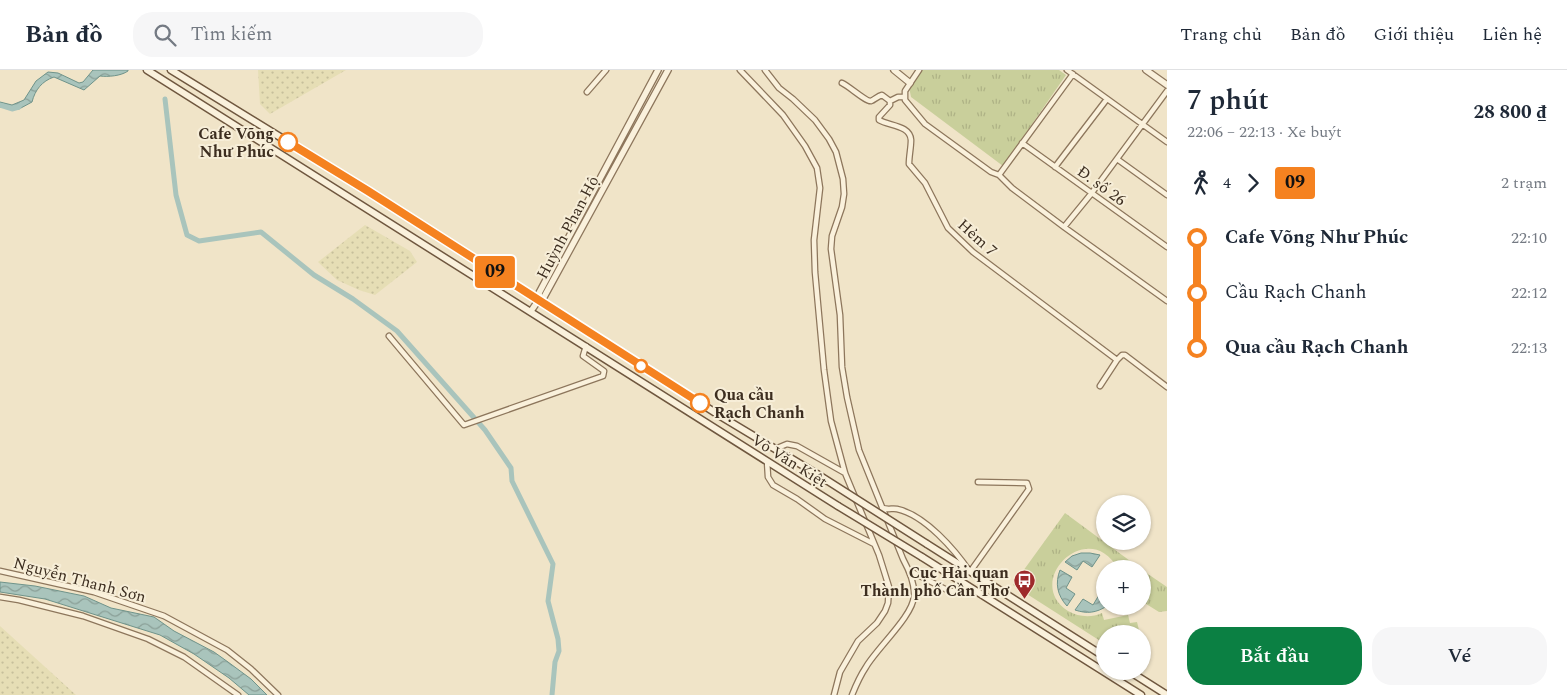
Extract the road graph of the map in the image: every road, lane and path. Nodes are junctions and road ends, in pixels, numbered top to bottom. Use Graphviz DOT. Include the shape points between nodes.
graph roads {
  1 [pos="147,70"];
  2 [pos="170,70"];
  3 [pos="606,70"];
  4 [pos="658,70"];
  5 [pos="668,70"];
  6 [pos="740,70"];
  7 [pos="765,70"];
  8 [pos="894,70"];
  9 [pos="919,70"];
  10 [pos="1067,70"];
  11 [pos="1146,70"];
  12 [pos="1073,74"];
  13 [pos="842,83"];
  14 [pos="910,83"];
  15 [pos="1167,85"];
  16 [pos="1167,91"];
  17 [pos="587,92"];
  18 [pos="904,97"];
  19 [pos="1107,99"];
  20 [pos="890,101"];
  21 [pos="235,110"];
  22 [pos="227,120"];
  23 [pos="1142,124"];
  24 [pos="1167,142"];
  25 [pos="1022,143"];
  26 [pos="1117,159"];
  27 [pos="1055,167"];
  28 [pos="999,175"];
  29 [pos="1091,194"];
  30 [pos="1167,195"];
  31 [pos="1064,227"];
  32 [pos="1167,247"];
  33 [pos="539,299"];
  34 [pos="1167,301"];
  35 [pos="531,312"];
  36 [pos="389,336"];
  37 [pos="586,346"];
  38 [pos="1117,360"];
  39 [pos="1100,386"];
  40 [pos="1167,387"];
  41 [pos="775,449"];
  42 [pos="767,461"];
  43 [pos="845,473"];
  44 [pos="978,482"];
  45 [pos="882,508"];
  46 [pos="874,544"];
  47 [pos="0,570"];
  48 [pos="910,571"];
  49 [pos="970,572"];
  50 [pos="976,591"];
  51 [pos="0,597"];
  52 [pos="1096,651"];
  53 [pos="1144,680"];
  54 [pos="1167,694"];
  55 [pos="238,695"];
  56 [pos="278,695"];
  57 [pos="834,695"];
  58 [pos="852,695"];
  59 [pos="1141,695"];
  1 -- 22 [label="main road, Võ Văn Kiệt"];
  2 -- 21 [label="main road, Võ Văn Kiệt"];
  3 -- 17 [label="street"];
  4 -- 33 [label="street, Huỳnh Phan Hộ" via="539,293"];
  5 -- 33 [label="street, Huỳnh Phan Hộ" via="544,297"];
  6 -- 43 [label="street" via="790,124 818,173 820,194 814,248 821,344 832,428"];
  7 -- 45 [label="street" via="779,88 815,120 836,152 844,194 831,249 841,322 842,367 854,434"];
  8 -- 14 [label="street"];
  9 -- 14 [label="street"];
  10 -- 12 [label="street"];
  11 -- 15 [label="street"];
  12 -- 19 [label="street"];
  12 -- 25 [label="street"];
  13 -- 20 [label="street" via="867,100 882,95"];
  14 -- 18 [label="street"];
  16 -- 23 [label="street"];
  18 -- 20 [label="street"];
  18 -- 28 [label="street" via="926,124"];
  19 -- 23 [label="street"];
  19 -- 27 [label="street"];
  20 -- 38 [label="street, Hẻm 7" via="879,120 909,133 909,164 925,183 948,228 973,252"];
  21 -- 22 [label="main road"];
  21 -- 33 [label="main road, Võ Văn Kiệt"];
  22 -- 35 [label="main road, Võ Văn Kiệt"];
  23 -- 24 [label="street"];
  23 -- 26 [label="street"];
  25 -- 27 [label="street, Đ. số 26"];
  25 -- 28 [label="street"];
  26 -- 29 [label="street"];
  26 -- 30 [label="street"];
  27 -- 29 [label="street, Đ. số 26"];
  28 -- 31 [label="street"];
  29 -- 31 [label="street"];
  29 -- 32 [label="street, Đ. số 26"];
  31 -- 34 [label="street"];
  33 -- 35 [label="street"];
  33 -- 41 [label="main road, Võ Văn Kiệt"];
  35 -- 37 [label="main road, Võ Văn Kiệt"];
  36 -- 37 [label="street" via="467,425 603,376 604,371 583,356"];
  37 -- 42 [label="main road, Võ Văn Kiệt"];
  38 -- 39 [label="street"];
  38 -- 40 [label="street, Hẻm 7" via="1125,355"];
  41 -- 43 [label="street" via="787,444 797,446"];
  41 -- 49 [label="main road, Võ Văn Kiệt, bridge"];
  42 -- 46 [label="street" via="768,477 773,485 825,519"];
  42 -- 50 [label="main road, Võ Văn Kiệt, bridge"];
  43 -- 46 [label="street"];
  44 -- 49 [label="street" via="1027,482 1029,489"];
  45 -- 48 [label="street"];
  45 -- 49 [label="street" via="896,509 931,528 955,550"];
  46 -- 57 [label="street" via="888,581 887,606 877,623 858,641 840,672"];
  47 -- 56 [label="street, Nguyễn Thanh Sơn" via="94,592 164,616 227,650"];
  48 -- 50 [label="street" via="949,591"];
  48 -- 58 [label="street" via="914,596 911,607 866,666"];
  49 -- 52 [label="main road, Võ Văn Kiệt"];
  50 -- 59 [label="main road, Võ Văn Kiệt"];
  51 -- 55 [label="street" via="83,616 148,639 184,657"];
  53 -- 54 [label="main road"];
}
